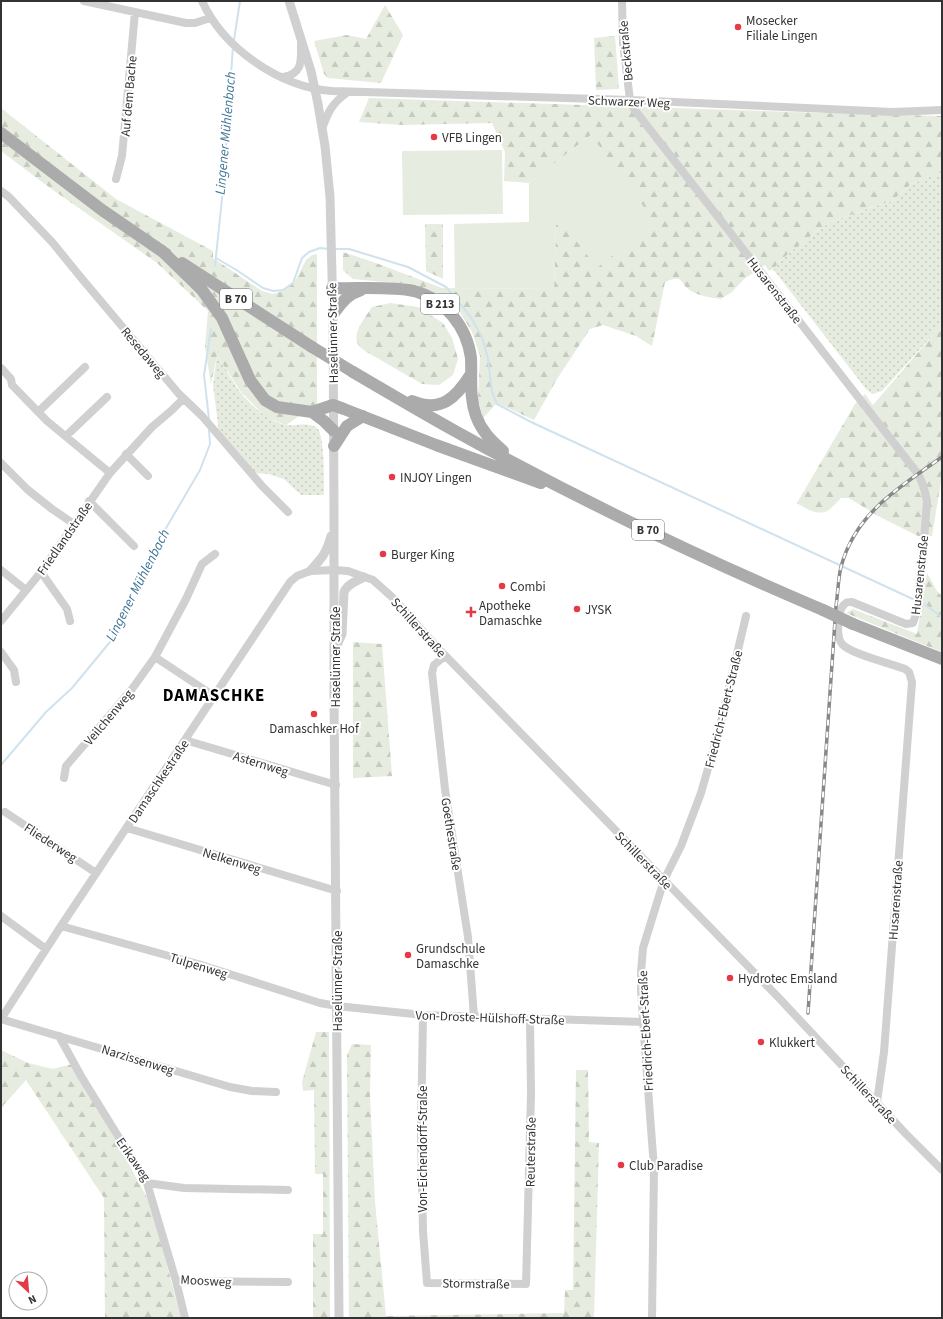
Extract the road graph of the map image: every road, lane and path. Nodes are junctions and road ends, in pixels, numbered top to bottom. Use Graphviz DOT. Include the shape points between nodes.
graph roads {
  1 [pos="84,1"];
  2 [pos="202,1"];
  3 [pos="289,1"];
  4 [pos="622,1"];
  5 [pos="135,12"];
  6 [pos="210,18"];
  7 [pos="301,39"];
  8 [pos="283,77"];
  9 [pos="315,89"];
  10 [pos="348,92"];
  11 [pos="630,100"];
  12 [pos="942,110"];
  13 [pos="322,129"];
  14 [pos="1,133"];
  15 [pos="116,179"];
  16 [pos="1,190"];
  17 [pos="161,250"];
  18 [pos="332,288"];
  19 [pos="364,289"];
  20 [pos="333,314"];
  21 [pos="85,367"];
  22 [pos="1,368"];
  23 [pos="471,374"];
  24 [pos="379,387"];
  25 [pos="106,396"];
  26 [pos="183,398"];
  27 [pos="333,405"];
  28 [pos="38,412"];
  29 [pos="312,412"];
  30 [pos="362,416"];
  31 [pos="334,431"];
  32 [pos="66,436"];
  33 [pos="334,446"];
  34 [pos="126,454"];
  35 [pos="1,463"];
  36 [pos="517,464"];
  37 [pos="110,473"];
  38 [pos="148,476"];
  39 [pos="586,499"];
  40 [pos="89,501"];
  41 [pos="288,512"];
  42 [pos="74,524"];
  43 [pos="334,525"];
  44 [pos="134,546"];
  45 [pos="215,554"];
  46 [pos="1,570"];
  47 [pos="334,570"];
  48 [pos="310,571"];
  49 [pos="41,572"];
  50 [pos="364,577"];
  51 [pos="26,590"];
  52 [pos="746,616"];
  53 [pos="1,621"];
  54 [pos="70,621"];
  55 [pos="334,650"];
  56 [pos="1,652"];
  57 [pos="445,656"];
  58 [pos="155,657"];
  59 [pos="942,659"];
  60 [pos="16,682"];
  61 [pos="214,696"];
  62 [pos="185,740"];
  63 [pos="64,778"];
  64 [pos="336,785"];
  65 [pos="5,812"];
  66 [pos="127,828"];
  67 [pos="96,872"];
  68 [pos="664,880"];
  69 [pos="337,891"];
  70 [pos="1,916"];
  71 [pos="61,926"];
  72 [pos="46,949"];
  73 [pos="337,1006"];
  74 [pos="423,1015"];
  75 [pos="474,1017"];
  76 [pos="1,1019"];
  77 [pos="530,1019"];
  78 [pos="644,1022"];
  79 [pos="59,1036"];
  80 [pos="276,1092"];
  81 [pos="877,1102"];
  82 [pos="942,1170"];
  83 [pos="147,1183"];
  84 [pos="288,1190"];
  85 [pos="176,1281"];
  86 [pos="288,1282"];
  87 [pos="427,1283"];
  88 [pos="526,1284"];
  89 [pos="185,1318"];
  90 [pos="339,1318"];
  91 [pos="652,1318"];
  1 -- 5 [label="street"];
  2 -- 6 [label="street, Schwarzer Weg"];
  3 -- 7 [label="street, Haselünner Straße"];
  4 -- 11 [label="street, Beckstraße" via="623,43"];
  5 -- 6 [label="street" via="186,23 201,22"];
  5 -- 15 [label="street, Auf dem Bache" via="122,156"];
  6 -- 8 [label="street, Schwarzer Weg" via="233,45 254,61"];
  7 -- 8 [label="street" via="301,61 298,69"];
  7 -- 9 [label="street, Haselünner Straße"];
  8 -- 9 [label="street, Schwarzer Weg"];
  9 -- 10 [label="street, Schwarzer Weg"];
  9 -- 13 [label="street, Haselünner Straße"];
  10 -- 11 [label="street, Schwarzer Weg"];
  10 -- 13 [label="street" via="333,104"];
  11 -- 12 [label="street, Schwarzer Weg" via="893,112"];
  11 -- 81 [label="street, Husarenstraße" via="634,109 921,479 927,501 918,606 913,623 906,624 852,602 846,603 839,612 838,636 841,643 849,650 905,669 909,672 912,682 884,1052"];
  13 -- 18 [label="street, Haselünner Straße" via="330,197"];
  14 -- 17 [label="main road, B 70" via="102,210"];
  16 -- 26 [label="street, Resedaweg" via="52,242"];
  17 -- 24 [label="main road, B 70, bridge"];
  17 -- 29 [label="main road" via="202,290 222,318 250,380 265,400 277,407"];
  18 -- 19 [label="main road, B 213"];
  18 -- 20 [label="street, Haselünner Straße"];
  19 -- 20 [label="main road, B 213" via="352,293"];
  19 -- 23 [label="main road, B 213" via="400,289 414,292 430,297 445,307 458,323 468,342"];
  20 -- 27 [label="street, Haselünner Straße"];
  21 -- 28 [label="street"];
  22 -- 28 [label="street" via="11,379 12,385"];
  23 -- 24 [label="main road" via="456,395 438,404 419,404"];
  23 -- 36 [label="main road" via="472,401 480,426 493,444"];
  24 -- 36 [label="main road, B 70"];
  25 -- 32 [label="street"];
  26 -- 34 [label="street, Friedlandstraße"];
  26 -- 41 [label="street, Resedaweg"];
  27 -- 29 [label="main road"];
  27 -- 30 [label="main road, B 70"];
  27 -- 31 [label="street, Haselünner Straße"];
  28 -- 32 [label="street"];
  29 -- 31 [label="main road"];
  30 -- 33 [label="main road" via="347,426"];
  30 -- 39 [label="main road, B 70"];
  31 -- 33 [label="street, Haselünner Straße"];
  32 -- 37 [label="street"];
  33 -- 43 [label="street, Haselünner Straße"];
  34 -- 37 [label="street, Friedlandstraße"];
  34 -- 38 [label="street"];
  35 -- 42 [label="street" via="28,490"];
  36 -- 39 [label="main road, B 70"];
  37 -- 40 [label="street, Friedlandstraße"];
  39 -- 59 [label="main road, B 70, bridge" via="770,588"];
  40 -- 42 [label="street, Friedlandstraße"];
  40 -- 44 [label="street"];
  42 -- 49 [label="street, Friedlandstraße"];
  43 -- 47 [label="street, Haselünner Straße"];
  43 -- 48 [label="street" via="327,551"];
  45 -- 58 [label="street, Veilchenweg" via="202,564"];
  46 -- 51 [label="street"];
  47 -- 48 [label="street, Damaschkestraße"];
  47 -- 50 [label="street, Schillerstraße" via="348,571"];
  47 -- 55 [label="street, Haselünner Straße"];
  48 -- 61 [label="street, Damaschkestraße" via="290,582"];
  49 -- 51 [label="street, Friedlandstraße"];
  49 -- 54 [label="street" via="67,609"];
  50 -- 55 [label="street" via="349,585 344,592 342,634"];
  50 -- 57 [label="street, Schillerstraße" via="373,580 392,596"];
  51 -- 53 [label="street, Friedlandstraße"];
  52 -- 68 [label="street, Friedrich-Ebert-Straße" via="701,793"];
  55 -- 64 [label="street, Haselünner Straße"];
  56 -- 60 [label="street" via="14,670"];
  57 -- 68 [label="street, Schillerstraße"];
  57 -- 75 [label="street, Goethestraße" via="434,665 432,673 445,789 468,937"];
  58 -- 61 [label="street"];
  58 -- 63 [label="street, Veilchenweg" via="132,689 66,766"];
  61 -- 62 [label="street, Damaschkestraße"];
  62 -- 64 [label="street, Asternweg"];
  62 -- 66 [label="street, Damaschkestraße"];
  64 -- 69 [label="street, Haselünner Straße"];
  65 -- 67 [label="street, Fliederweg"];
  66 -- 67 [label="street, Damaschkestraße"];
  66 -- 69 [label="street, Nelkenweg"];
  67 -- 71 [label="street, Damaschkestraße"];
  68 -- 78 [label="street, Friedrich-Ebert-Straße" via="643,948 640,972"];
  68 -- 81 [label="street, Schillerstraße"];
  69 -- 73 [label="street, Haselünner Straße"];
  70 -- 72 [label="street"];
  71 -- 72 [label="street, Damaschkestraße"];
  71 -- 73 [label="street, Tulpenweg"];
  72 -- 76 [label="street, Damaschkestraße"];
  73 -- 74 [label="street, Von-Droste-Hülshoff-Straße"];
  73 -- 90 [label="street, Haselünner Straße"];
  74 -- 75 [label="street, Von-Droste-Hülshoff-Straße"];
  74 -- 87 [label="street, Von-Eichendorff-Straße" via="421,1133"];
  75 -- 77 [label="street, Von-Droste-Hülshoff-Straße"];
  76 -- 79 [label="street, Narzissenweg"];
  77 -- 78 [label="street, Von-Droste-Hülshoff-Straße"];
  77 -- 88 [label="street, Reuterstraße" via="531,1093"];
  78 -- 91 [label="street, Friedrich-Ebert-Straße" via="654,1168"];
  79 -- 80 [label="street, Narzissenweg" via="230,1087"];
  79 -- 83 [label="street, Erikaweg"];
  81 -- 82 [label="street, Schillerstraße"];
  83 -- 84 [label="street, Erikaweg" via="184,1188"];
  83 -- 85 [label="street, Moosweg"];
  85 -- 86 [label="street, Moosweg"];
  85 -- 89 [label="street"];
  87 -- 88 [label="street, Stormstraße"];
}
